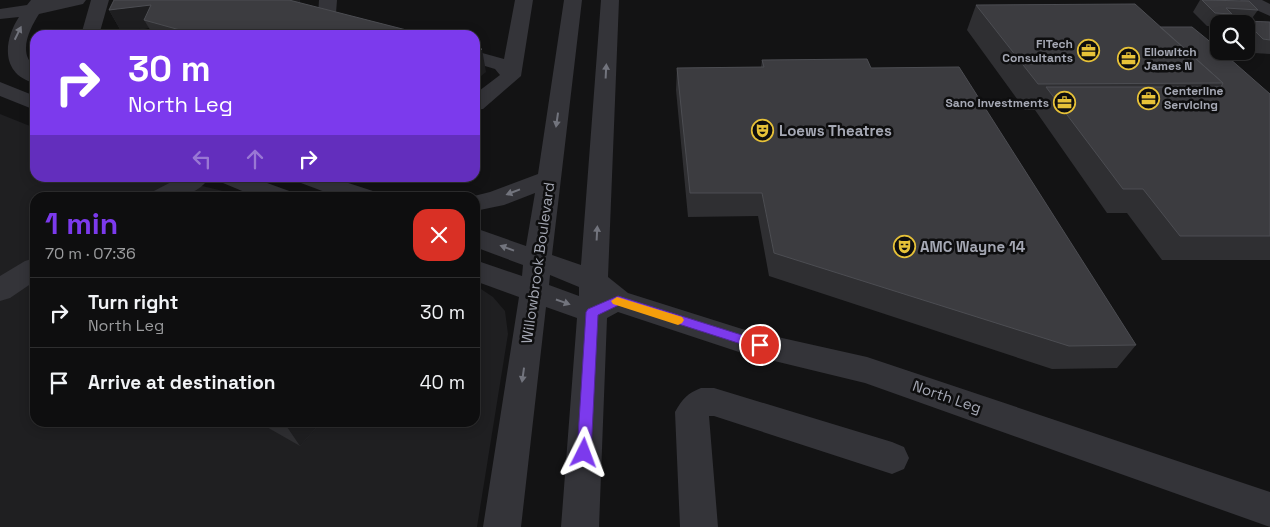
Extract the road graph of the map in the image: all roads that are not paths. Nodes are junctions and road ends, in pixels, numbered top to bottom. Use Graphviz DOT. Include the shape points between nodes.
graph roads {
  1 [pos="100,0"];
  2 [pos="328,0"];
  3 [pos="524,0"];
  4 [pos="574,0"];
  5 [pos="610,0"];
  6 [pos="1249,0"];
  7 [pos="63,1"];
  8 [pos="15,7"];
  9 [pos="1270,11"];
  10 [pos="91,30"];
  11 [pos="378,30"];
  12 [pos="480,58"];
  13 [pos="30,73"];
  14 [pos="511,76"];
  15 [pos="0,88"];
  16 [pos="480,100"];
  17 [pos="30,102"];
  18 [pos="549,178"];
  19 [pos="190,182"];
  20 [pos="242,182"];
  21 [pos="321,182"];
  22 [pos="172,192"];
  23 [pos="268,192"];
  24 [pos="350,192"];
  25 [pos="480,202"];
  26 [pos="480,239"];
  27 [pos="538,260"];
  28 [pos="30,271"];
  29 [pos="480,272"];
  30 [pos="0,290"];
  31 [pos="534,292"];
  32 [pos="601,298"];
  33 [pos="892,458"];
  34 [pos="1270,510"];
  35 [pos="502,527"];
  36 [pos="580,527"];
  37 [pos="699,527"];
  1 -- 10 [label="street"];
  2 -- 11 [label="street" via="327,16"];
  3 -- 14 [label="street"];
  4 -- 18 [label="street, Willowbrook Boulevard, one-way"];
  32 -- 5 [label="street, one-way"];
  6 -- 9 [label="street"];
  7 -- 8 [label="street"];
  13 -- 8 [label="street, one-way" via="21,67 13,51 17,33"];
  12 -- 14 [label="street" via="502,65"];
  14 -- 16 [label="street"];
  15 -- 17 [label="street"];
  18 -- 25 [label="street, one-way"];
  18 -- 27 [label="street, Willowbrook Boulevard"];
  19 -- 22 [label="street"];
  20 -- 23 [label="street"];
  21 -- 24 [label="street"];
  27 -- 26 [label="street, North Leg, one-way"];
  27 -- 31 [label="street, Willowbrook Boulevard"];
  27 -- 32 [label="street, North Leg"];
  28 -- 30 [label="street"];
  29 -- 31 [label="street, North Leg"];
  31 -- 32 [label="street, North Leg, one-way"];
  31 -- 35 [label="street, Willowbrook Boulevard, one-way"];
  32 -- 34 [label="street, North Leg" via="742,341 867,370"];
  32 -- 36 [label="street"];
  33 -- 37 [label="street" via="714,402 701,402 692,412"];
}
